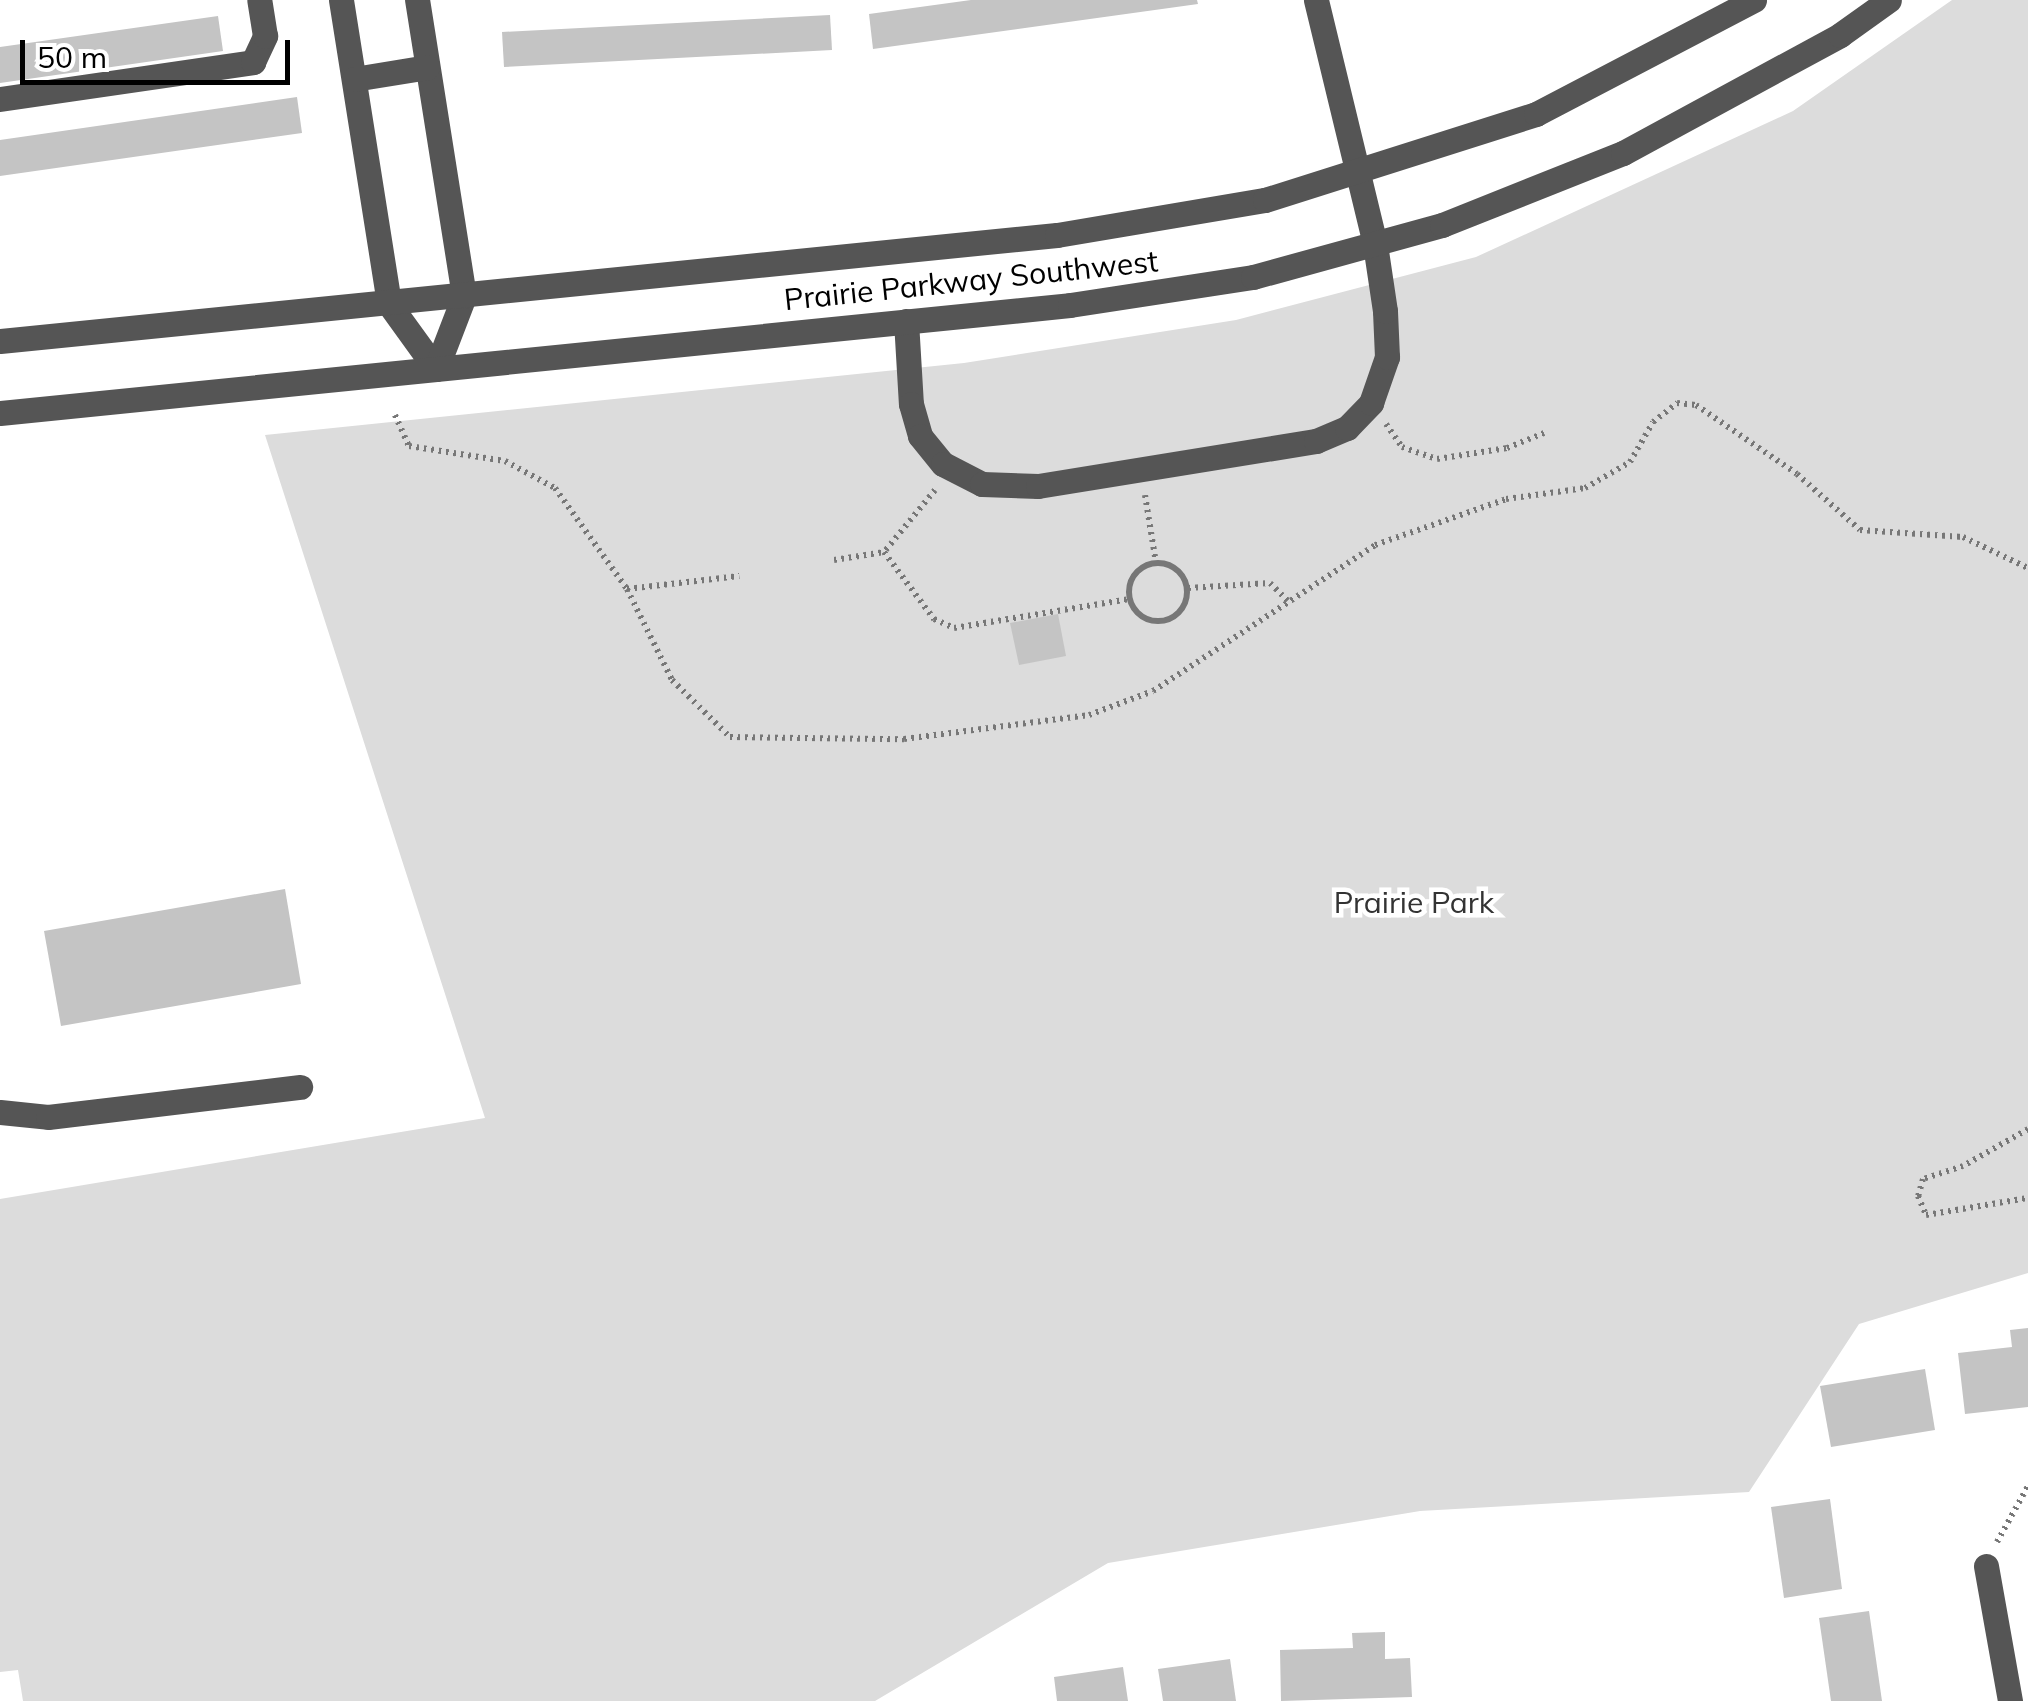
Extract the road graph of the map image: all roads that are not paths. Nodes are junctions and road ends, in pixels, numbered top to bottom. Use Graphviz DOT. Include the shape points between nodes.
graph roads {
  1 [pos="259,0"];
  2 [pos="341,0"];
  3 [pos="417,0"];
  4 [pos="1316,0"];
  5 [pos="1754,0"];
  6 [pos="1889,0"];
  7 [pos="428,67"];
  8 [pos="354,79"];
  9 [pos="0,100"];
  10 [pos="1356,176"];
  11 [pos="1375,244"];
  12 [pos="464,296"];
  13 [pos="389,304"];
  14 [pos="906,321"];
  15 [pos="0,342"];
  16 [pos="436,369"];
  17 [pos="0,413"];
  18 [pos="300,1088"];
  19 [pos="0,1112"];
  20 [pos="1986,1566"];
  21 [pos="2010,1701"];
  1 -- 9 [label="street" via="265,36 253,62"];
  2 -- 8 [label="street"];
  3 -- 7 [label="street"];
  4 -- 10 [label="street"];
  5 -- 10 [label="street, Prairie Parkway Southwest" via="1536,114"];
  6 -- 11 [label="street, Prairie Parkway Southwest" via="1840,35 1623,153 1476,213"];
  7 -- 8 [label="street"];
  7 -- 12 [label="street"];
  8 -- 13 [label="street"];
  10 -- 11 [label="street"];
  10 -- 12 [label="street, Prairie Parkway Southwest" via="1265,200 1057,235"];
  11 -- 14 [label="street, Prairie Parkway Southwest" via="1253,277"];
  11 -- 14 [label="street" via="1387,357 1371,403 1347,428 1316,440 1140,470 1038,486 982,484 950,467 920,436 911,404"];
  12 -- 13 [label="street, Prairie Parkway Southwest"];
  12 -- 16 [label="street"];
  13 -- 15 [label="street, Prairie Parkway Southwest"];
  13 -- 16 [label="street"];
  14 -- 16 [label="street, Prairie Parkway Southwest"];
  16 -- 17 [label="street, Prairie Parkway Southwest"];
  18 -- 19 [label="street" via="48,1117"];
  20 -- 21 [label="street"];
}
